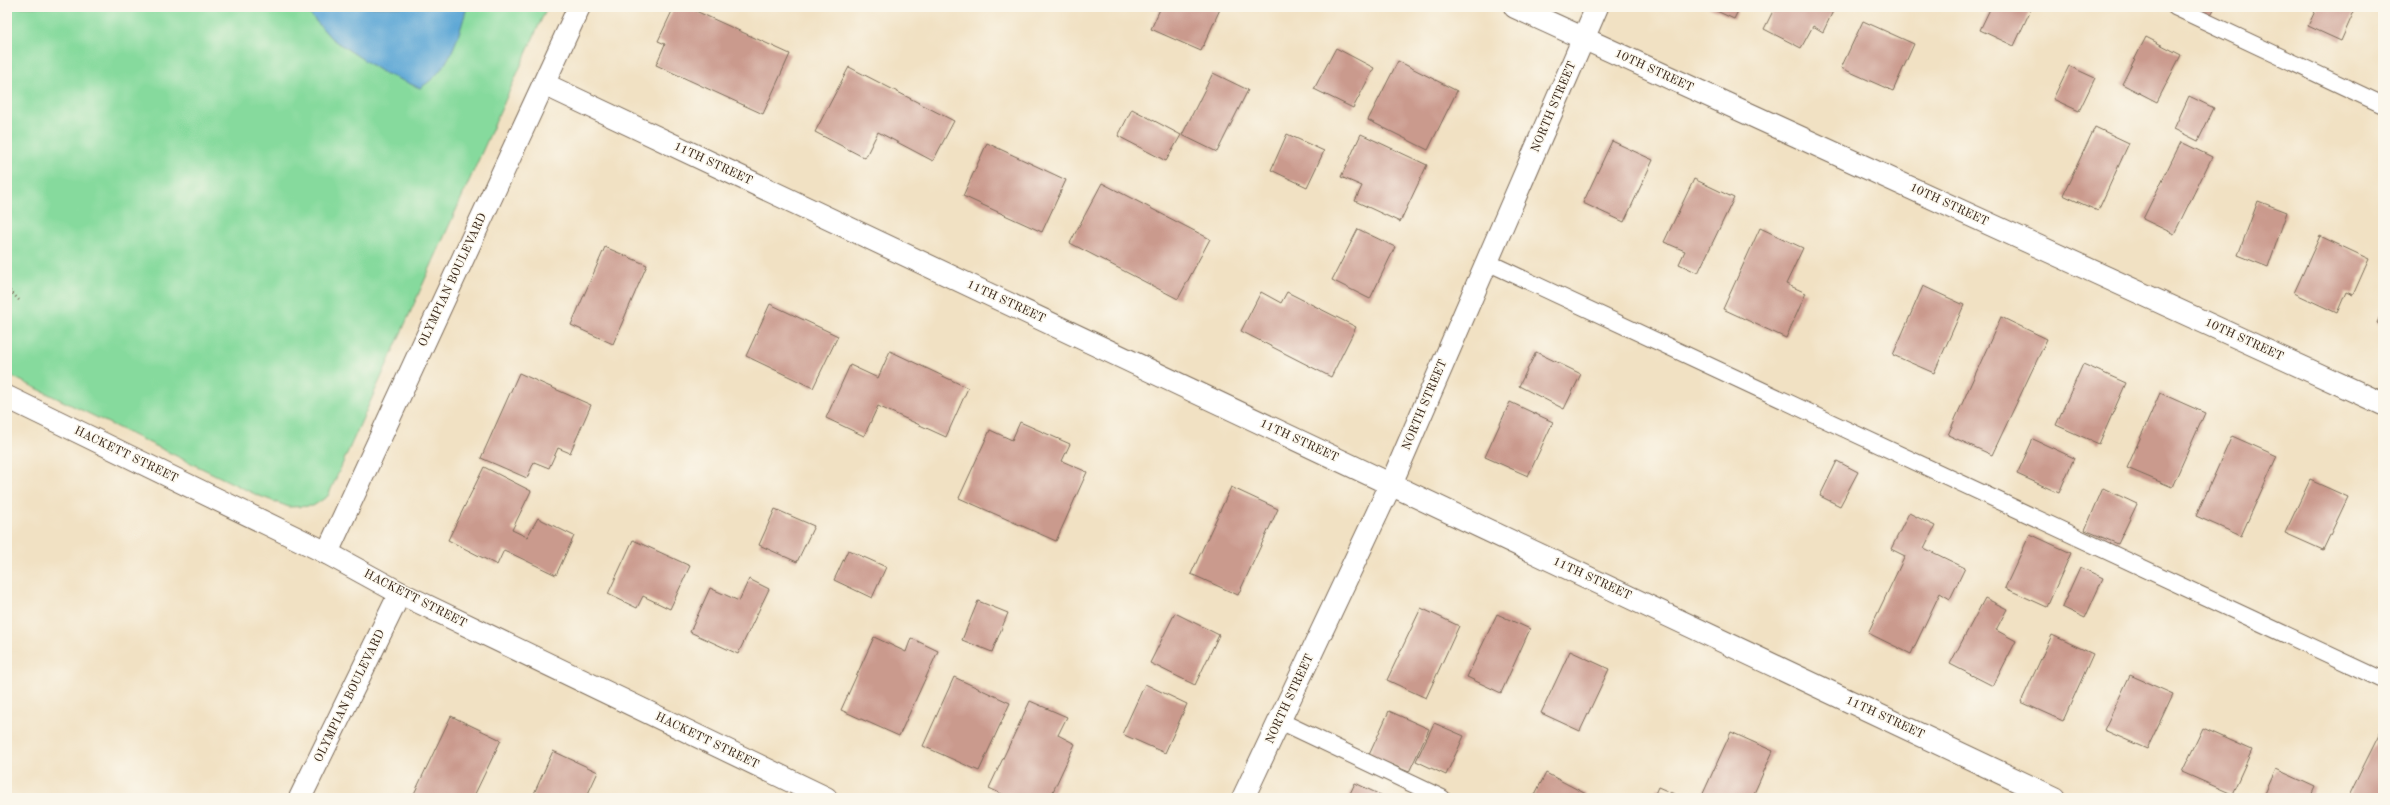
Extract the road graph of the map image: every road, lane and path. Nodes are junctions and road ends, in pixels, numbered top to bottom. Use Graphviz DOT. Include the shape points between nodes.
graph roads {
  1 [pos="579,7"];
  2 [pos="1515,7"];
  3 [pos="1598,7"];
  4 [pos="2175,7"];
  5 [pos="1583,38"];
  6 [pos="544,84"];
  7 [pos="2383,105"];
  8 [pos="1487,262"];
  9 [pos="7,288"];
  10 [pos="19,300"];
  11 [pos="7,397"];
  12 [pos="2383,404"];
  13 [pos="1391,484"];
  14 [pos="327,553"];
  15 [pos="400,593"];
  16 [pos="2383,680"];
  17 [pos="1280,721"];
  18 [pos="300,798"];
  19 [pos="826,798"];
  20 [pos="1243,798"];
  21 [pos="1442,798"];
  22 [pos="2054,798"];
  1 -- 6 [label="street, OLYMPIAN BOULEVARD"];
  2 -- 5 [label="street, 10TH STREET"];
  3 -- 5 [label="street, NORTH STREET"];
  4 -- 7 [label="lane"];
  5 -- 8 [label="street, NORTH STREET"];
  5 -- 12 [label="street, 10TH STREET"];
  6 -- 13 [label="street, 11TH STREET"];
  6 -- 14 [label="street, OLYMPIAN BOULEVARD"];
  8 -- 13 [label="street, NORTH STREET"];
  8 -- 16 [label="lane"];
  9 -- 10 [label="path"];
  11 -- 14 [label="street, HACKETT STREET"];
  13 -- 17 [label="street, NORTH STREET"];
  13 -- 22 [label="street, 11TH STREET"];
  14 -- 15 [label="street, HACKETT STREET"];
  15 -- 18 [label="street, OLYMPIAN BOULEVARD"];
  15 -- 19 [label="street, HACKETT STREET"];
  17 -- 20 [label="street, NORTH STREET"];
  17 -- 21 [label="lane"];
}
